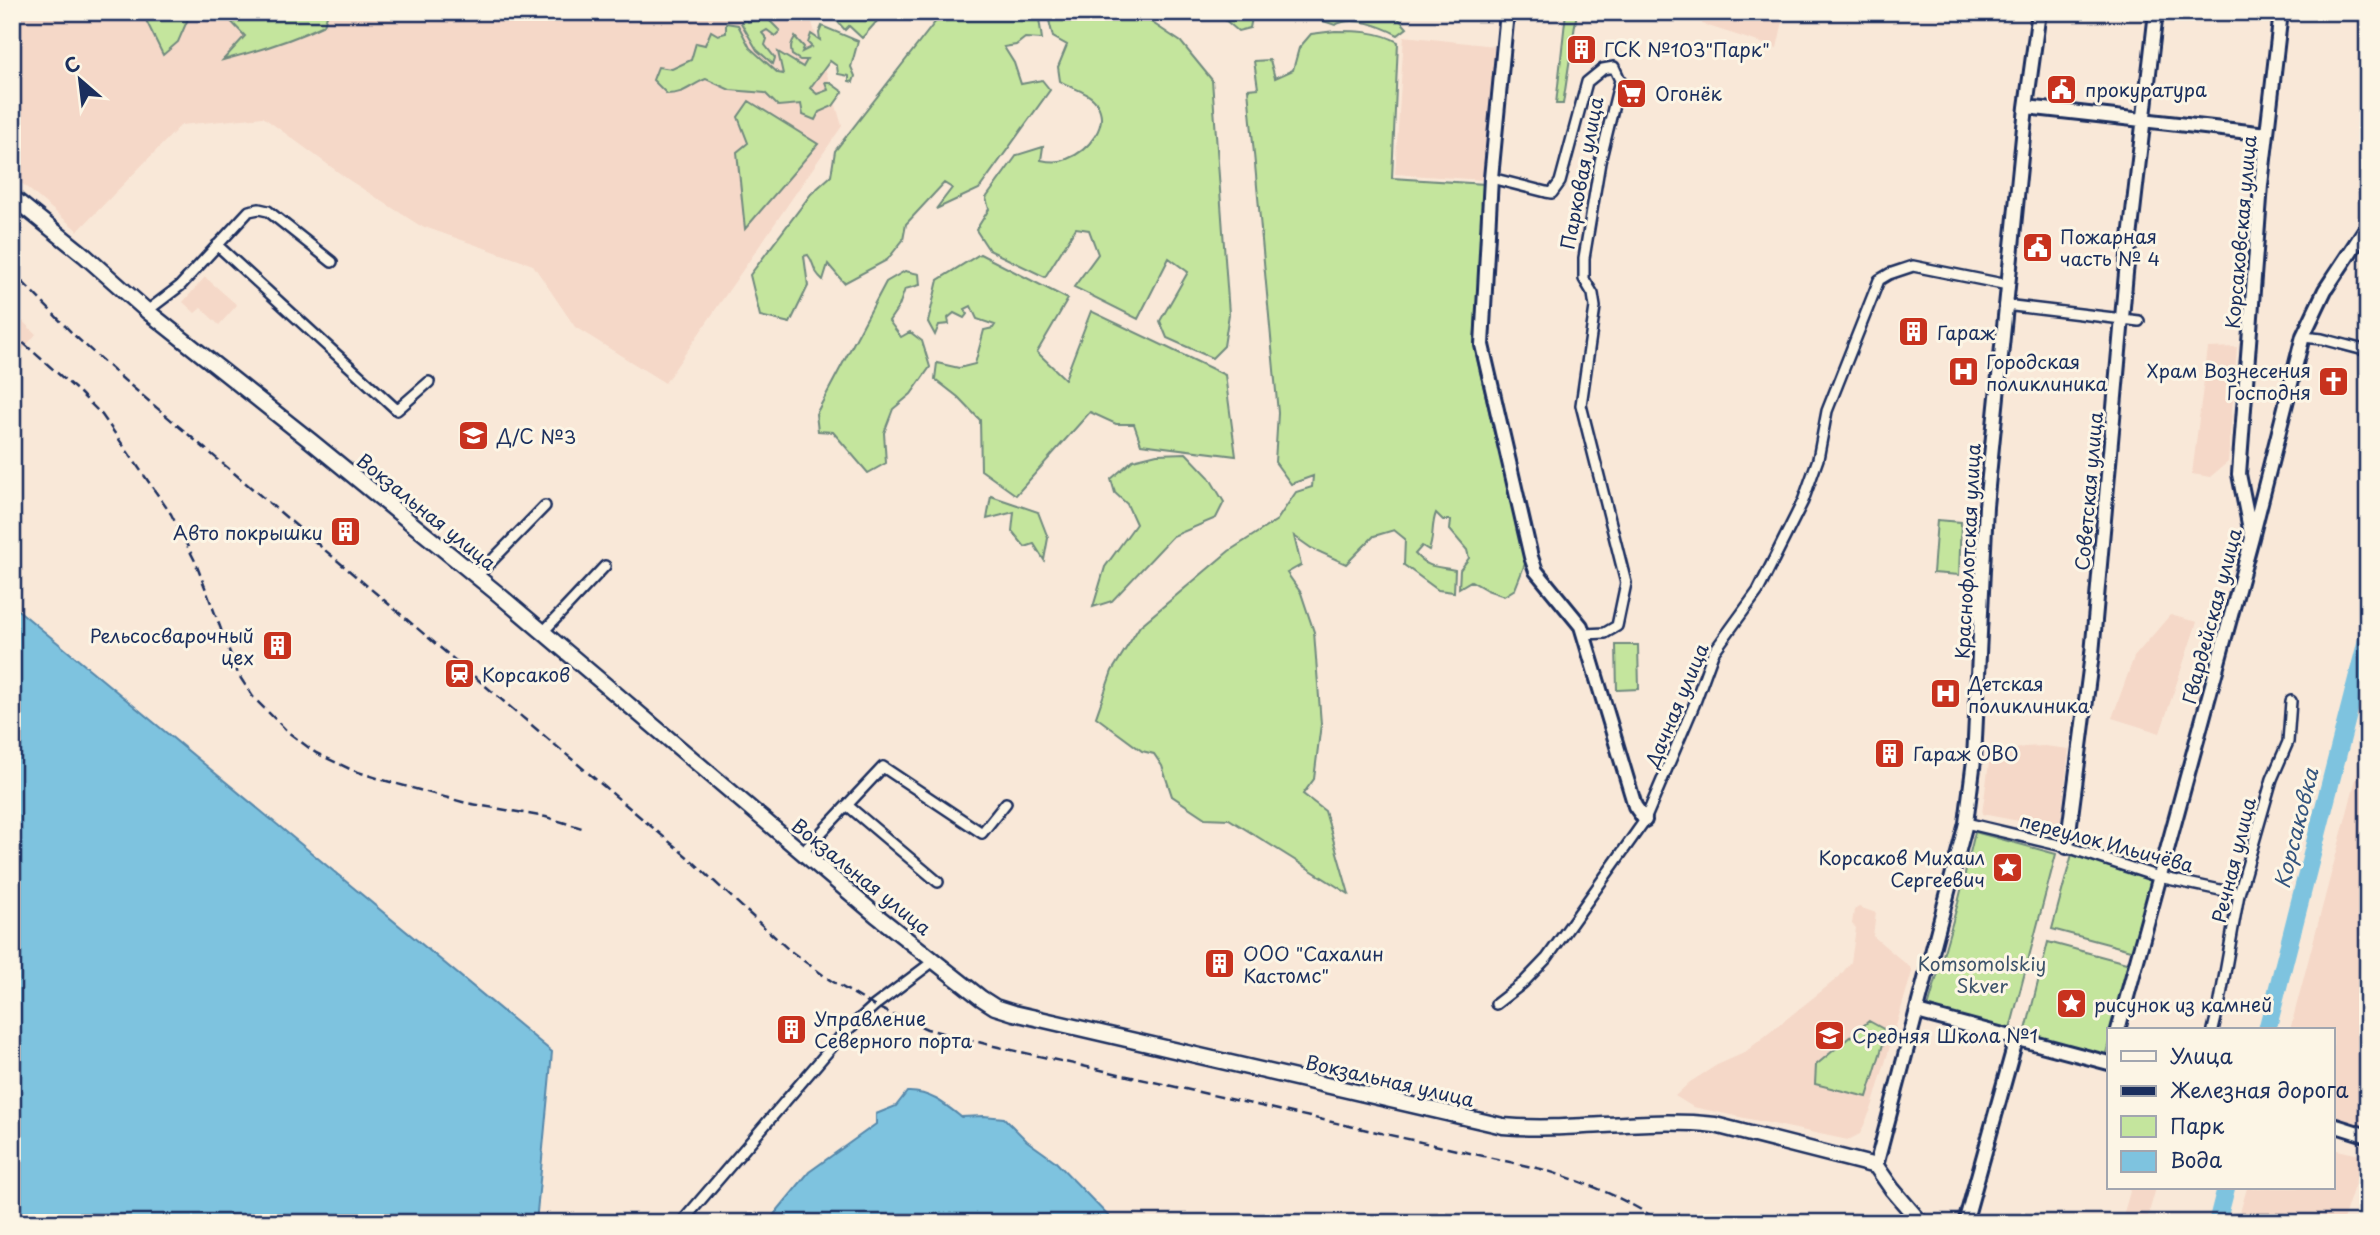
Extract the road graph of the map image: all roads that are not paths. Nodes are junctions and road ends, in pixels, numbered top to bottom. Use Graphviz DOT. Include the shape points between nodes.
graph roads {
  1 [pos="1507,12"];
  2 [pos="2039,12"];
  3 [pos="2156,12"];
  4 [pos="2281,12"];
  5 [pos="2026,107"];
  6 [pos="2144,120"];
  7 [pos="2267,134"];
  8 [pos="1491,178"];
  9 [pos="12,197"];
  10 [pos="2368,225"];
  11 [pos="217,245"];
  12 [pos="332,262"];
  13 [pos="2008,285"];
  14 [pos="2006,305"];
  15 [pos="147,311"];
  16 [pos="2123,319"];
  17 [pos="2138,321"];
  18 [pos="2303,337"];
  19 [pos="2368,351"];
  20 [pos="429,382"];
  21 [pos="545,506"];
  22 [pos="2252,538"];
  23 [pos="605,566"];
  24 [pos="476,577"];
  25 [pos="543,632"];
  26 [pos="1585,634"];
  27 [pos="2291,701"];
  28 [pos="1006,803"];
  29 [pos="847,805"];
  30 [pos="1645,820"];
  31 [pos="1966,823"];
  32 [pos="2067,847"];
  33 [pos="802,853"];
  34 [pos="2160,877"];
  35 [pos="938,882"];
  36 [pos="2239,894"];
  37 [pos="935,960"];
  38 [pos="1496,1004"];
  39 [pos="1917,1012"];
  40 [pos="2119,1028"];
  41 [pos="2213,1028"];
  42 [pos="2016,1040"];
  43 [pos="2107,1063"];
  44 [pos="2334,1125"];
  45 [pos="2368,1136"];
  46 [pos="1876,1166"];
  47 [pos="681,1223"];
  48 [pos="1921,1223"];
  49 [pos="1965,1223"];
  1 -- 8 [label="main road"];
  2 -- 5 [label="main road, Краснофлотская улица"];
  3 -- 6 [label="main road, Советская улица"];
  4 -- 7 [label="main road, Корсаковская улица"];
  5 -- 6 [label="main road"];
  5 -- 13 [label="main road, Краснофлотская улица"];
  6 -- 7 [label="main road"];
  6 -- 16 [label="main road, Советская улица"];
  7 -- 22 [label="main road, Корсаковская улица" via="2239,474"];
  8 -- 26 [label="main road" via="1482,324 1489,380 1536,571"];
  8 -- 26 [label="street, Парковая улица" via="1546,192 1556,190 1587,82 1603,69 1614,67 1619,72 1584,258 1584,279 1594,307 1581,405 1626,583 1617,626 1605,633"];
  9 -- 15 [label="main road, Вокзальная улица"];
  10 -- 18 [label="main road, Гвардейская улица" via="2325,290"];
  11 -- 12 [label="street" via="249,211 259,209 268,211"];
  11 -- 15 [label="street" via="180,286"];
  11 -- 20 [label="street" via="397,410"];
  13 -- 14 [label="main road, Краснофлотская улица"];
  13 -- 30 [label="street, Дачная улица" via="1913,266 1879,280 1827,411 1818,459 1803,501 1758,591 1713,653"];
  14 -- 16 [label="street"];
  14 -- 31 [label="main road, Краснофлотская улица" via="1986,506 1975,760"];
  15 -- 24 [label="main road, Вокзальная улица"];
  16 -- 17 [label="street"];
  16 -- 32 [label="main road, Советская улица" via="2092,654"];
  18 -- 19 [label="street"];
  18 -- 22 [label="main road, Гвардейская улица"];
  21 -- 24 [label="street"];
  22 -- 34 [label="main road, Гвардейская улица"];
  23 -- 25 [label="street"];
  24 -- 25 [label="main road, Вокзальная улица"];
  25 -- 33 [label="main road, Вокзальная улица"];
  26 -- 30 [label="main road" via="1635,806"];
  27 -- 36 [label="street, Речная улица" via="2288,742 2272,779"];
  28 -- 29 [label="street" via="982,834 883,767"];
  29 -- 33 [label="street"];
  29 -- 35 [label="street"];
  30 -- 38 [label="street, Дачная улица" via="1548,958"];
  31 -- 32 [label="street, переулок Ильичёва"];
  31 -- 39 [label="main road, Краснофлотская улица"];
  32 -- 34 [label="street, переулок Ильичёва"];
  33 -- 37 [label="main road, Вокзальная улица"];
  34 -- 36 [label="street, переулок Ильичёва"];
  34 -- 40 [label="main road, Гвардейская улица"];
  36 -- 41 [label="street, Речная улица"];
  37 -- 46 [label="main road, Вокзальная улица" via="981,998 1014,1013 1466,1119 1534,1129 1715,1125"];
  37 -- 47 [label="street" via="842,1035"];
  39 -- 42 [label="main road"];
  39 -- 46 [label="main road, Краснофлотская улица"];
  42 -- 43 [label="main road"];
  42 -- 49 [label="main road"];
  44 -- 45 [label="main road"];
  46 -- 48 [label="main road"];
}
